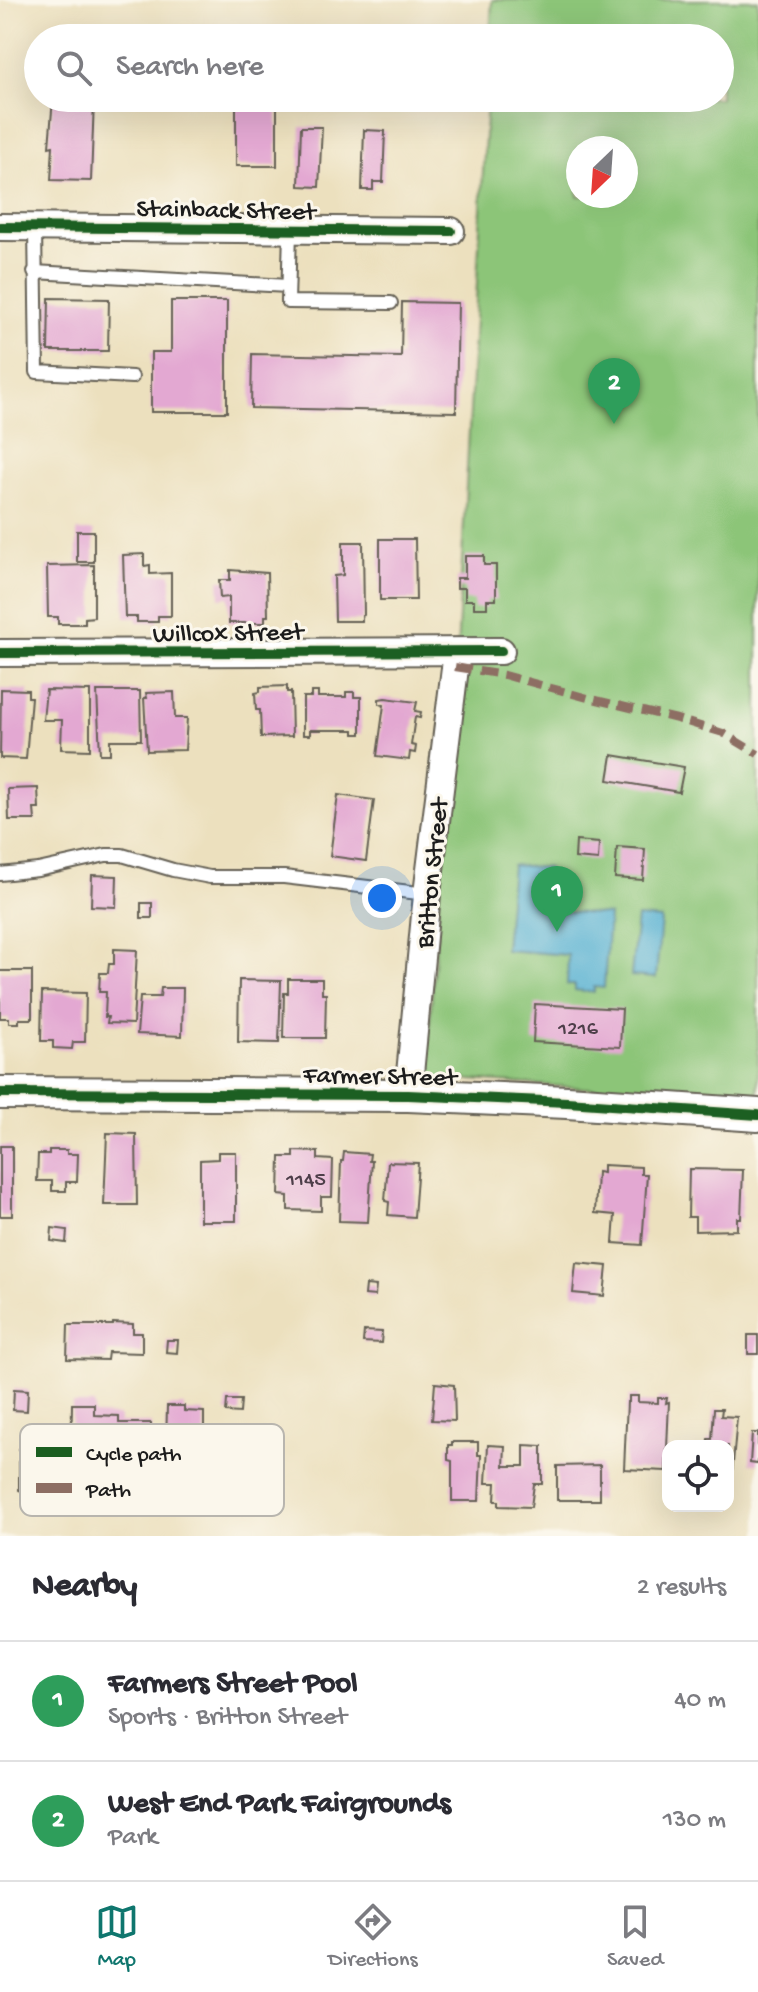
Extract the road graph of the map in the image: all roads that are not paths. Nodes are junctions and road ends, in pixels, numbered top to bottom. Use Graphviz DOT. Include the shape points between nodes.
graph roads {
  1 [pos="0,227"];
  2 [pos="35,228"];
  3 [pos="290,231"];
  4 [pos="451,231"];
  5 [pos="34,272"];
  6 [pos="288,286"];
  7 [pos="391,303"];
  8 [pos="132,377"];
  9 [pos="501,651"];
  10 [pos="457,652"];
  11 [pos="0,653"];
  12 [pos="0,874"];
  13 [pos="427,894"];
  14 [pos="0,1093"];
  15 [pos="408,1095"];
  16 [pos="758,1115"];
  1 -- 2 [label="street, Stainback Street"];
  2 -- 3 [label="street, Stainback Street"];
  2 -- 5 [label="lane"];
  3 -- 4 [label="street, Stainback Street"];
  3 -- 6 [label="lane"];
  5 -- 6 [label="lane"];
  5 -- 8 [label="lane" via="37,372"];
  6 -- 7 [label="lane" via="288,302"];
  9 -- 10 [label="street, Willcox Street"];
  10 -- 11 [label="street, Willcox Street"];
  10 -- 13 [label="street, Britton Street"];
  12 -- 13 [label="lane" via="122,855 210,877 284,877"];
  13 -- 15 [label="street, Britton Street"];
  14 -- 15 [label="street, Farmer Street"];
  15 -- 16 [label="street, Farmer Street"];
}
